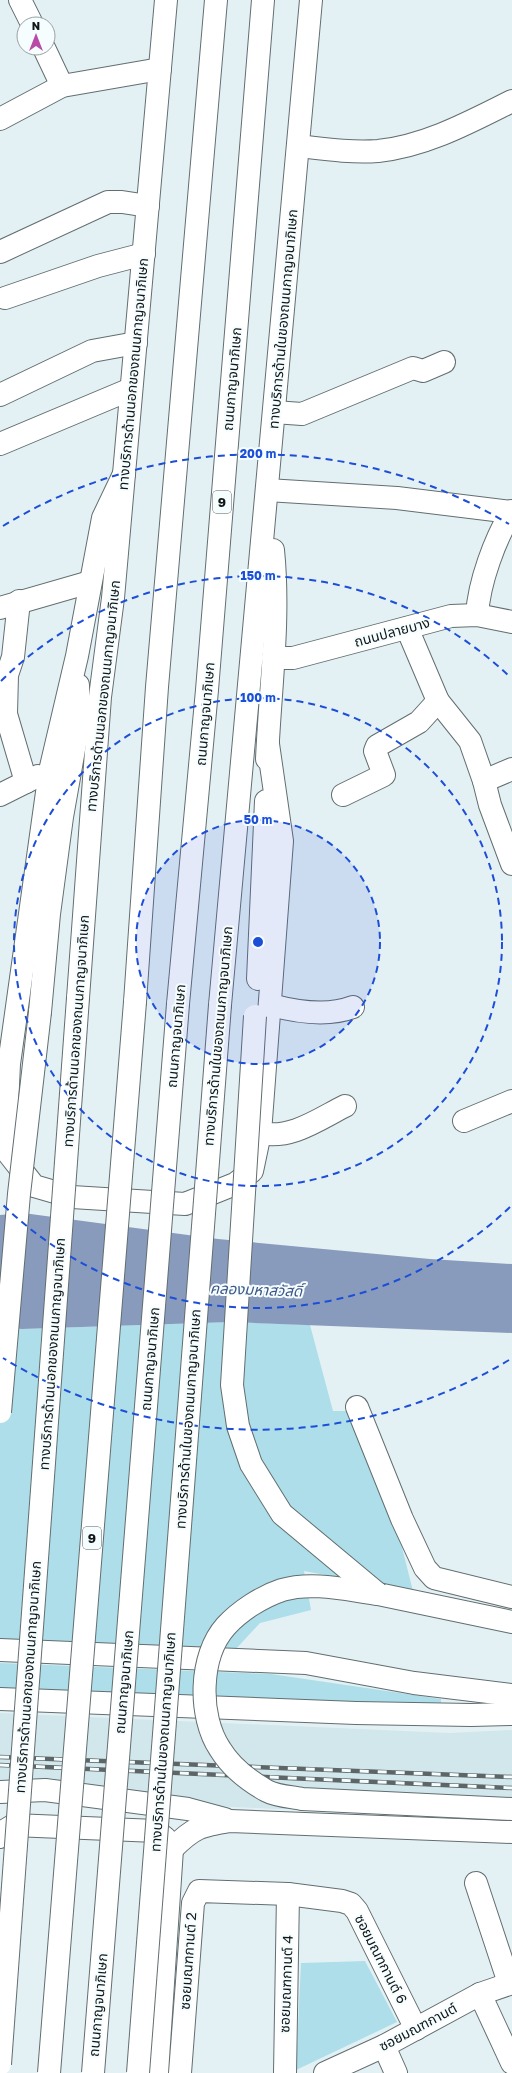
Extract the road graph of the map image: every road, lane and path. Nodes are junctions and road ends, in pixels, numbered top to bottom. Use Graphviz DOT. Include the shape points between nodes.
graph roads {
  1 [pos="20,0"];
  2 [pos="166,0"];
  3 [pos="216,0"];
  4 [pos="263,0"];
  5 [pos="311,0"];
  6 [pos="28,16"];
  7 [pos="48,56"];
  8 [pos="160,69"];
  9 [pos="62,86"];
  10 [pos="512,101"];
  11 [pos="0,118"];
  12 [pos="298,146"];
  13 [pos="148,206"];
  14 [pos="0,252"];
  15 [pos="144,254"];
  16 [pos="5,298"];
  17 [pos="136,343"];
  18 [pos="444,362"];
  19 [pos="131,389"];
  20 [pos="0,395"];
  21 [pos="274,412"];
  22 [pos="0,444"];
  23 [pos="124,474"];
  24 [pos="267,492"];
  25 [pos="511,511"];
  26 [pos="90,582"];
  27 [pos="10,605"];
  28 [pos="477,615"];
  29 [pos="512,622"];
  30 [pos="407,628"];
  31 [pos="77,656"];
  32 [pos="273,658"];
  33 [pos="271,690"];
  34 [pos="438,701"];
  35 [pos="243,746"];
  36 [pos="512,769"];
  37 [pos="50,771"];
  38 [pos="484,781"];
  39 [pos="26,782"];
  40 [pos="0,795"];
  41 [pos="343,795"];
  42 [pos="512,864"];
  43 [pos="353,1007"];
  44 [pos="263,1011"];
  45 [pos="5,1065"];
  46 [pos="512,1101"];
  47 [pos="345,1106"];
  48 [pos="464,1121"];
  49 [pos="260,1133"];
  50 [pos="357,1407"];
  51 [pos="0,1412"];
  52 [pos="378,1594"];
  53 [pos="512,1597"];
  54 [pos="512,1622"];
  55 [pos="0,1650"];
  56 [pos="512,1695"];
  57 [pos="0,1699"];
  58 [pos="512,1714"];
  59 [pos="0,1792"];
  60 [pos="512,1809"];
  61 [pos="230,1821"];
  62 [pos="512,1832"];
  63 [pos="0,1838"];
  64 [pos="172,1849"];
  65 [pos="476,1883"];
  66 [pos="288,1894"];
  67 [pos="510,1983"];
  68 [pos="480,1994"];
  69 [pos="416,2029"];
  70 [pos="384,2046"];
  71 [pos="512,2063"];
  72 [pos="0,2064"];
  73 [pos="49,2073"];
  74 [pos="93,2073"];
  75 [pos="138,2073"];
  76 [pos="157,2073"];
  77 [pos="180,2073"];
  78 [pos="285,2073"];
  79 [pos="325,2073"];
  80 [pos="396,2073"];
  1 -- 6 [label="main road"];
  2 -- 8 [label="main road, ทางบริการด้านนอกของถนนกาญจนาภิเษก"];
  3 -- 73 [label="main road, 9, bridge" via="157,687 135,1002"];
  4 -- 74 [label="main road, ถนนกาญจนาภิเษก / 9, bridge" via="207,690 178,1004"];
  5 -- 12 [label="main road, ทางบริการด้านในของถนนกาญจนาภิเษก"];
  7 -- 9 [label="main road"];
  8 -- 9 [label="main road"];
  8 -- 13 [label="main road, ทางบริการด้านนอกของถนนกาญจนาภิเษก"];
  9 -- 11 [label="main road"];
  10 -- 12 [label="main road" via="463,126 421,142 378,151 341,151"];
  12 -- 21 [label="main road, ทางบริการด้านในของถนนกาญจนาภิเษก"];
  13 -- 14 [label="main road" via="108,202"];
  13 -- 15 [label="main road, ทางบริการด้านนอกของถนนกาญจนาภิเษก"];
  15 -- 16 [label="main road" via="98,266"];
  15 -- 17 [label="main road, ทางบริการด้านนอกของถนนกาญจนาภิเษก"];
  17 -- 19 [label="main road, ทางบริการด้านนอกของถนนกาญจนาภิเษก"];
  17 -- 20 [label="main road" via="92,351"];
  18 -- 21 [label="main road" via="423,372 413,368 302,414"];
  19 -- 22 [label="main road"];
  19 -- 23 [label="main road, ทางบริการด้านนอกของถนนกาญจนาภิเษก"];
  21 -- 24 [label="main road, ทางบริการด้านในของถนนกาญจนาภิเษก"];
  23 -- 26 [label="main road" via="103,518"];
  23 -- 72 [label="main road, ทางบริการด้านนอกของถนนกาญจนาภิเษก, bridge" via="113,598 100,697"];
  24 -- 25 [label="main road" via="397,498"];
  24 -- 32 [label="main road" via="275,570"];
  24 -- 35 [label="main road, ทางบริการด้านในของถนนกาญจนาภิเษก"];
  25 -- 28 [label="main road" via="491,556 478,598"];
  26 -- 27 [label="main road"];
  26 -- 31 [label="main road"];
  27 -- 39 [label="main road" via="13,657 7,675 6,714"];
  28 -- 29 [label="main road, ถนนปลายบาง"];
  28 -- 30 [label="main road, ถนนปลายบาง" via="451,616"];
  30 -- 32 [label="main road, ถนนปลายบาง" via="293,658"];
  30 -- 34 [label="main road"];
  31 -- 37 [label="main road"];
  31 -- 51 [label="main road, bridge" via="79,721 62,816 49,914 19,1194"];
  32 -- 33 [label="main road"];
  33 -- 35 [label="main road"];
  33 -- 44 [label="main road" via="263,880"];
  34 -- 38 [label="main road" via="470,741"];
  34 -- 41 [label="main road" via="418,722 377,746 375,751 384,775"];
  35 -- 75 [label="main road, ทางบริการด้านในของถนนกาญจนาภิเษก, bridge" via="220,1005"];
  36 -- 38 [label="main road"];
  37 -- 39 [label="main road"];
  37 -- 45 [label="main road"];
  38 -- 42 [label="main road"];
  39 -- 40 [label="main road"];
  43 -- 44 [label="main road" via="340,1012 324,1013 284,1009"];
  44 -- 49 [label="main road"];
  44 -- 52 [label="main road, bridge" via="232,1378 238,1426 251,1464 282,1514"];
  45 -- 49 [label="main road" via="5,1149 34,1186 72,1197 185,1204 236,1184 252,1171"];
  46 -- 48 [label="main road"];
  47 -- 49 [label="main road" via="288,1134 273,1136"];
  50 -- 53 [label="main road" via="402,1519 425,1568 434,1578"];
  52 -- 54 [label="main road"];
  52 -- 60 [label="main road, bridge" via="320,1586 282,1590 253,1603 226,1627 212,1650 204,1685 206,1716 219,1749 242,1774 268,1792 302,1799"];
  55 -- 56 [label="main road" via="306,1663 414,1683"];
  57 -- 58 [label="main road" via="356,1713"];
  59 -- 61 [label="main road" via="45,1790 188,1809"];
  61 -- 62 [label="main road"];
  61 -- 64 [label="main road" via="200,1826 187,1834"];
  63 -- 64 [label="main road" via="4,1831 14,1825 156,1831 165,1838"];
  64 -- 76 [label="main road"];
  65 -- 67 [label="main road"];
  66 -- 69 [label="main road, ซอยมณฑกานต์ 6" via="351,1904 357,1911"];
  66 -- 77 [label="main road, ซอยมณฑกานต์ 2" via="199,1892 193,1903"];
  66 -- 78 [label="main road, ซอยมณฑกานต์ 4"];
  67 -- 68 [label="main road, ซอยมณฑกานต์"];
  68 -- 69 [label="main road, ซอยมณฑกานต์"];
  68 -- 71 [label="main road"];
  69 -- 70 [label="main road, ซอยมณฑกานต์"];
  70 -- 79 [label="main road, ซอยมณฑกานต์"];
  70 -- 80 [label="main road"];
}
